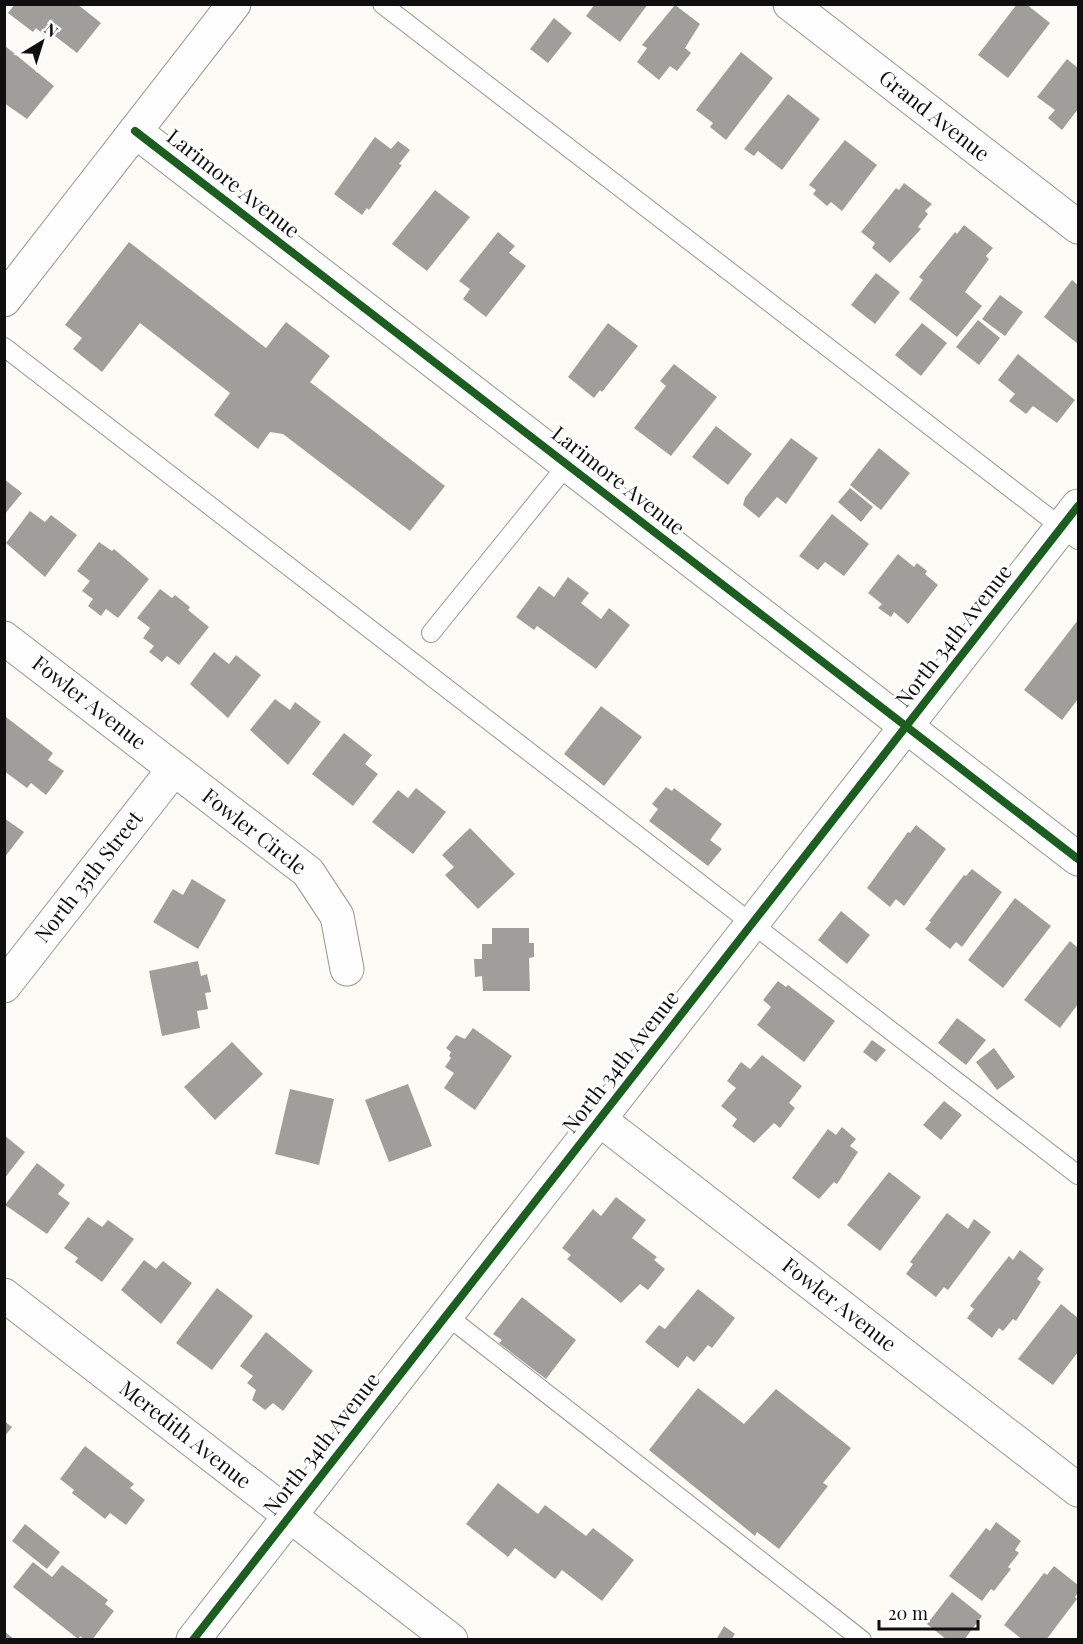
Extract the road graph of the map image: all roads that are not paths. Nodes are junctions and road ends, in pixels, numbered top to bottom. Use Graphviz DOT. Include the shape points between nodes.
graph roads {
  1 [pos="234,4"];
  2 [pos="382,4"];
  3 [pos="804,9"];
  4 [pos="135,131"];
  5 [pos="1078,227"];
  6 [pos="4,300"];
  7 [pos="4,347"];
  8 [pos="567,465"];
  9 [pos="1073,524"];
  10 [pos="431,633"];
  11 [pos="4,638"];
  12 [pos="907,726"];
  13 [pos="174,769"];
  14 [pos="1078,859"];
  15 [pos="752,923"];
  16 [pos="347,969"];
  17 [pos="4,986"];
  18 [pos="599,1119"];
  19 [pos="1078,1175"];
  20 [pos="4,1295"];
  21 [pos="446,1315"];
  22 [pos="1078,1490"];
  23 [pos="289,1515"];
  24 [pos="193,1640"];
  25 [pos="451,1640"];
  26 [pos="862,1640"];
  1 -- 4 [label="street"];
  2 -- 9 [label="lane"];
  3 -- 5 [label="street, Grand Avenue"];
  4 -- 6 [label="street"];
  4 -- 8 [label="street, Larimore Avenue"];
  7 -- 15 [label="lane"];
  8 -- 10 [label="lane"];
  8 -- 12 [label="street, Larimore Avenue"];
  9 -- 12 [label="street, North 34th Avenue"];
  11 -- 13 [label="street, Fowler Avenue"];
  12 -- 14 [label="street, Larimore Avenue"];
  12 -- 15 [label="street, North 34th Avenue"];
  13 -- 16 [label="street, Fowler Circle" via="308,872 337,916"];
  13 -- 17 [label="street, North 35th Street"];
  15 -- 18 [label="street, North 34th Avenue"];
  15 -- 19 [label="lane"];
  18 -- 21 [label="street, North 34th Avenue"];
  18 -- 22 [label="street, Fowler Avenue"];
  20 -- 23 [label="street, Meredith Avenue"];
  21 -- 23 [label="street, North 34th Avenue"];
  21 -- 26 [label="lane"];
  23 -- 24 [label="street, North 34th Avenue"];
  23 -- 25 [label="street, Meredith Avenue"];
}
